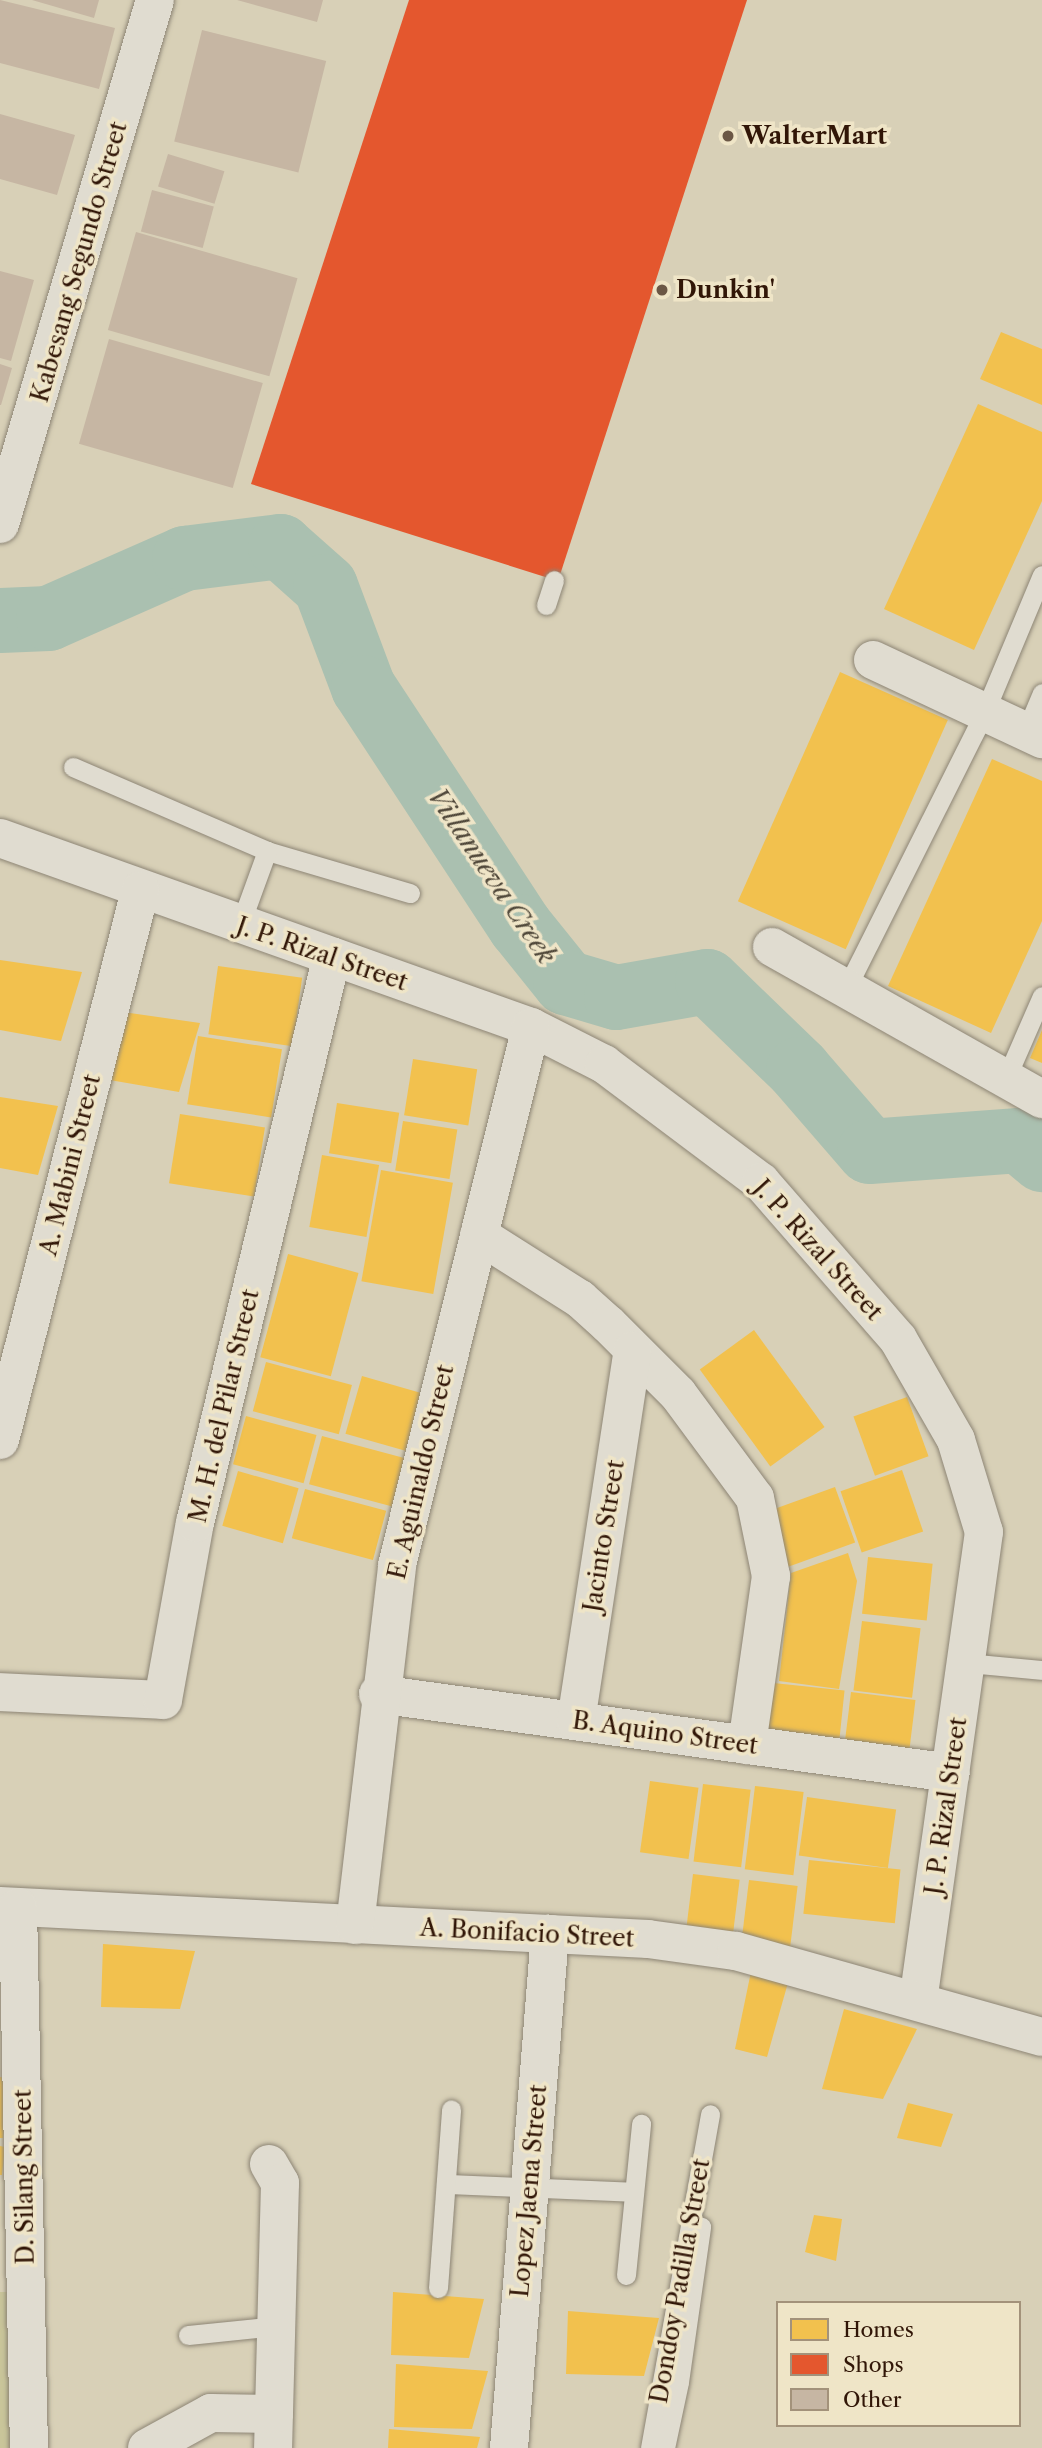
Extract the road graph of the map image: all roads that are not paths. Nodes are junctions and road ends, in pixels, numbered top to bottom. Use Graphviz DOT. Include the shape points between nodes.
graph roads {
  1 [pos="155,0"];
  2 [pos="0,524"];
  3 [pos="1042,575"];
  4 [pos="554,580"];
  5 [pos="545,606"];
  6 [pos="873,660"];
  7 [pos="1042,692"];
  8 [pos="985,710"];
  9 [pos="1034,735"];
  10 [pos="73,767"];
  11 [pos="0,838"];
  12 [pos="267,851"];
  13 [pos="140,891"];
  14 [pos="410,893"];
  15 [pos="240,925"];
  16 [pos="772,947"];
  17 [pos="332,956"];
  18 [pos="846,989"];
  19 [pos="1042,996"];
  20 [pos="531,1027"];
  21 [pos="1007,1076"];
  22 [pos="1042,1099"];
  23 [pos="480,1235"];
  24 [pos="633,1350"];
  25 [pos="0,1440"];
  26 [pos="968,1663"];
  27 [pos="1042,1670"];
  28 [pos="0,1692"];
  29 [pos="378,1694"];
  30 [pos="576,1721"];
  31 [pos="747,1745"];
  32 [pos="951,1773"];
  33 [pos="9,1906"];
  34 [pos="355,1925"];
  35 [pos="550,1934"];
  36 [pos="918,2000"];
  37 [pos="1042,2037"];
  38 [pos="451,2109"];
  39 [pos="641,2124"];
  40 [pos="269,2164"];
  41 [pos="446,2184"];
  42 [pos="529,2187"];
  43 [pos="634,2192"];
  44 [pos="626,2275"];
  45 [pos="439,2288"];
  46 [pos="276,2326"];
  47 [pos="188,2335"];
  48 [pos="274,2431"];
  49 [pos="29,2448"];
  50 [pos="147,2448"];
  51 [pos="509,2448"];
  52 [pos="649,2448"];
  53 [pos="664,2448"];
  1 -- 2 [label="street, Kabesang Segundo Street"];
  3 -- 8 [label="lane"];
  4 -- 5 [label="lane"];
  6 -- 8 [label="street"];
  7 -- 9 [label="lane"];
  8 -- 9 [label="street"];
  8 -- 18 [label="lane"];
  10 -- 12 [label="lane"];
  11 -- 13 [label="street, J. P. Rizal Street"];
  12 -- 14 [label="lane"];
  12 -- 15 [label="lane"];
  13 -- 15 [label="street, J. P. Rizal Street"];
  13 -- 25 [label="street, A. Mabini Street"];
  15 -- 17 [label="street, J. P. Rizal Street"];
  16 -- 18 [label="street"];
  17 -- 20 [label="street, J. P. Rizal Street"];
  17 -- 28 [label="street, M. H. del Pilar Street" via="195,1523 163,1700"];
  18 -- 21 [label="street"];
  19 -- 21 [label="lane"];
  20 -- 23 [label="street, E. Aguinaldo Street"];
  20 -- 26 [label="street, J. P. Rizal Street" via="604,1065 761,1182 898,1339 956,1440 984,1532"];
  21 -- 22 [label="street"];
  23 -- 24 [label="street" via="580,1299"];
  23 -- 29 [label="street, E. Aguinaldo Street" via="397,1565"];
  24 -- 30 [label="street, Jacinto Street"];
  24 -- 31 [label="street" via="678,1394 755,1498 771,1576"];
  26 -- 27 [label="lane"];
  26 -- 32 [label="street, J. P. Rizal Street"];
  29 -- 30 [label="street, B. Aquino Street"];
  29 -- 34 [label="street, E. Aguinaldo Street"];
  30 -- 31 [label="street, B. Aquino Street"];
  31 -- 32 [label="street, B. Aquino Street"];
  32 -- 36 [label="street, J. P. Rizal Street"];
  33 -- 34 [label="street, A. Bonifacio Street"];
  33 -- 49 [label="street, D. Silang Street"];
  34 -- 35 [label="street, A. Bonifacio Street"];
  35 -- 36 [label="street, A. Bonifacio Street" via="648,1939 736,1951"];
  35 -- 42 [label="street, Lopez Jaena Street"];
  36 -- 37 [label="street, A. Bonifacio Street"];
  38 -- 41 [label="lane"];
  39 -- 43 [label="lane"];
  40 -- 46 [label="street" via="280,2183"];
  41 -- 42 [label="lane"];
  41 -- 45 [label="lane"];
  42 -- 43 [label="lane"];
  42 -- 51 [label="street, Lopez Jaena Street"];
  43 -- 44 [label="lane"];
  46 -- 47 [label="lane"];
  46 -- 48 [label="street"];
  48 -- 50 [label="street" via="211,2413"];
  52 -- 53 [label="lane, Dondoy Padilla Street" via="710,2115 698,2256"];
}
